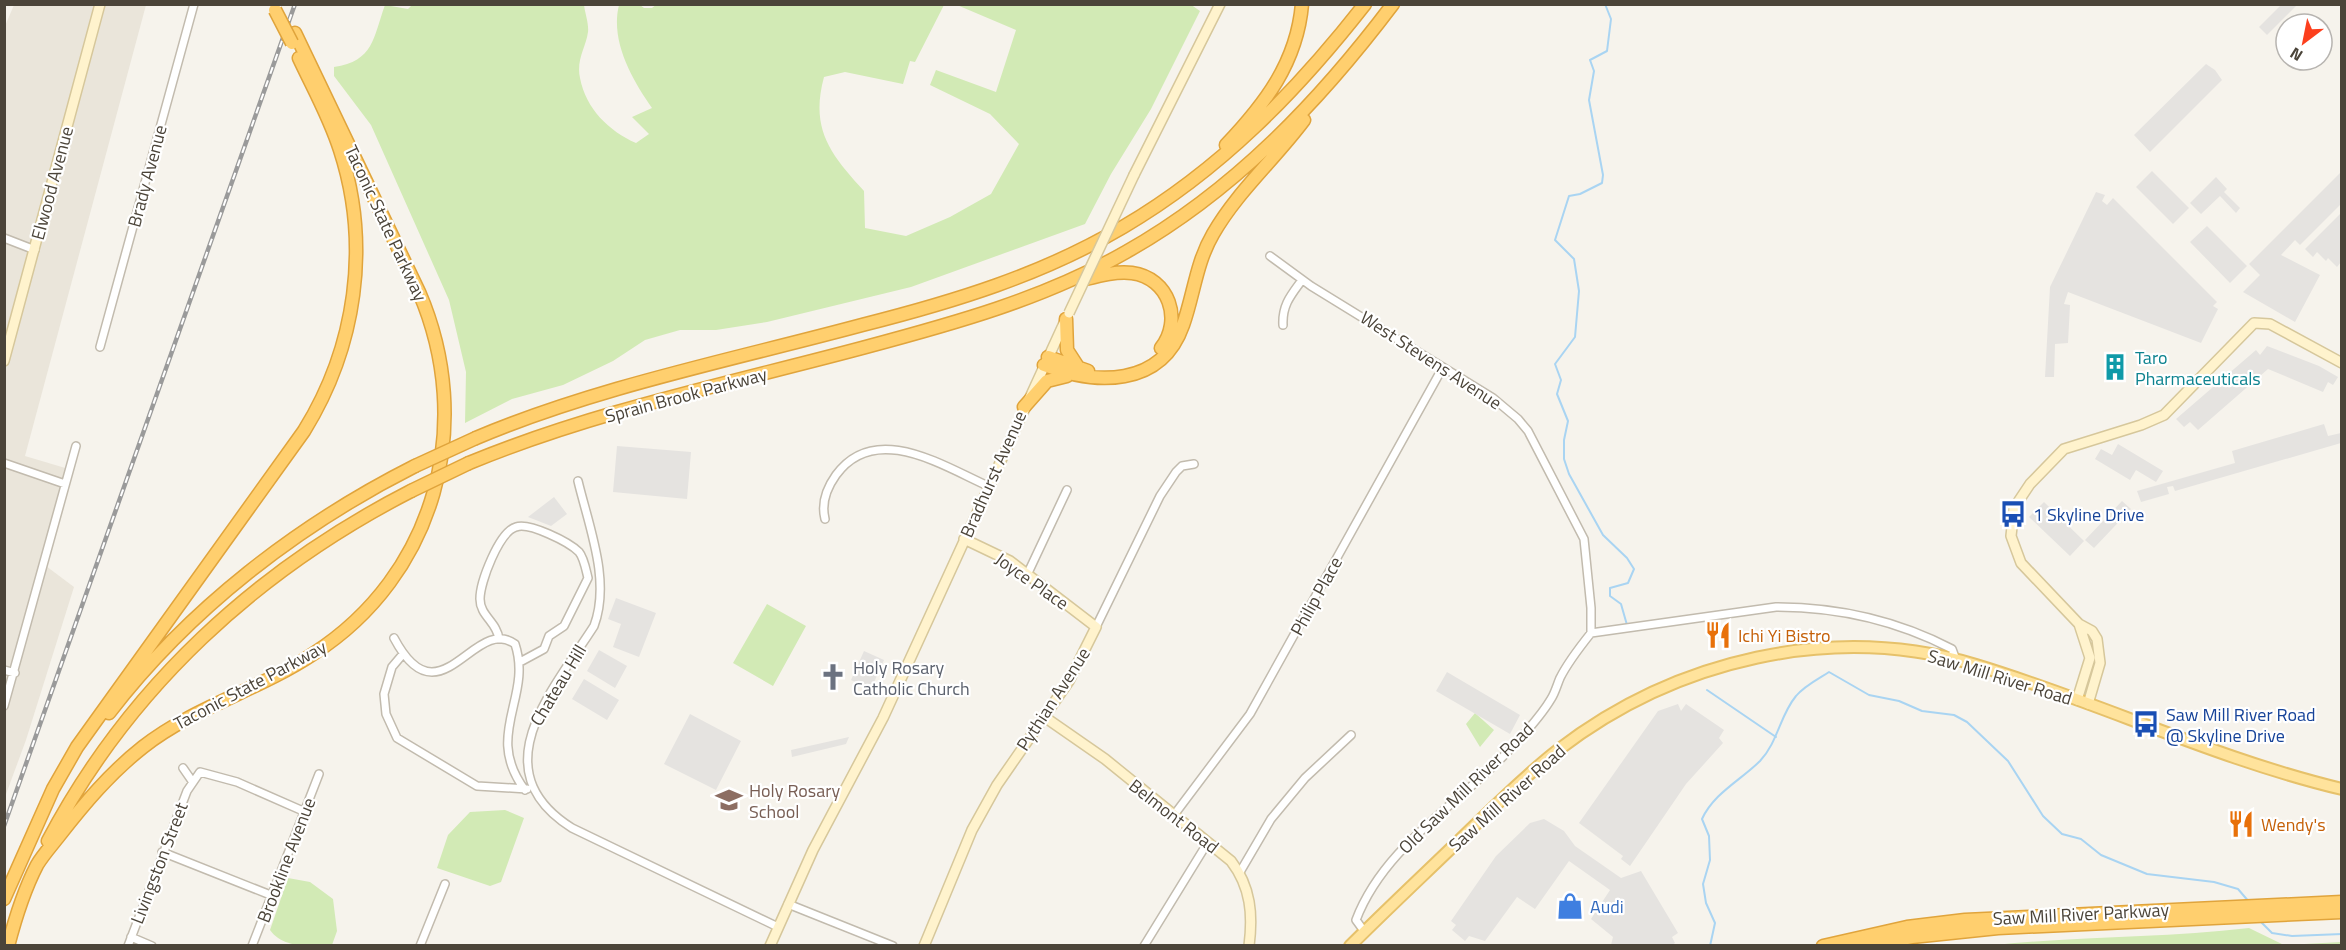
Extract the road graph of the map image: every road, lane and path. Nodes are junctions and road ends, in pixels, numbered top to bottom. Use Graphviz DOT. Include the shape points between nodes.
graph roads {
  1 [pos="99,4"];
  2 [pos="194,4"];
  3 [pos="1220,4"];
  4 [pos="1302,4"];
  5 [pos="1365,4"];
  6 [pos="1393,4"];
  7 [pos="276,6"];
  8 [pos="293,38"];
  9 [pos="1329,84"];
  10 [pos="1196,178"];
  11 [pos="4,238"];
  12 [pos="35,250"];
  13 [pos="1270,256"];
  14 [pos="1302,280"];
  15 [pos="1060,285"];
  16 [pos="1067,316"];
  17 [pos="1282,325"];
  18 [pos="8,333"];
  19 [pos="100,347"];
  20 [pos="1046,361"];
  21 [pos="4,362"];
  22 [pos="2342,363"];
  23 [pos="1443,367"];
  24 [pos="1082,374"];
  25 [pos="1024,406"];
  26 [pos="76,446"];
  27 [pos="4,463"];
  28 [pos="1194,464"];
  29 [pos="578,481"];
  30 [pos="65,484"];
  31 [pos="988,486"];
  32 [pos="1067,490"];
  33 [pos="825,519"];
  34 [pos="964,539"];
  35 [pos="1028,575"];
  36 [pos="1096,627"];
  37 [pos="1591,633"];
  38 [pos="394,638"];
  39 [pos="499,639"];
  40 [pos="403,654"];
  41 [pos="1956,660"];
  42 [pos="520,662"];
  43 [pos="4,670"];
  44 [pos="15,673"];
  45 [pos="2083,702"];
  46 [pos="4,706"];
  47 [pos="1046,718"];
  48 [pos="1351,735"];
  49 [pos="183,768"];
  50 [pos="319,774"];
  51 [pos="192,782"];
  52 [pos="529,789"];
  53 [pos="2342,789"];
  54 [pos="303,811"];
  55 [pos="1174,815"];
  56 [pos="1208,842"];
  57 [pos="28,844"];
  58 [pos="162,852"];
  59 [pos="38,864"];
  60 [pos="1240,872"];
  61 [pos="445,884"];
  62 [pos="273,896"];
  63 [pos="4,899"];
  64 [pos="2342,902"];
  65 [pos="788,904"];
  66 [pos="2255,911"];
  67 [pos="2342,912"];
  68 [pos="778,927"];
  69 [pos="1364,931"];
  70 [pos="131,937"];
  71 [pos="8,945"];
  72 [pos="128,945"];
  73 [pos="152,945"];
  74 [pos="252,945"];
  75 [pos="420,945"];
  76 [pos="770,945"];
  77 [pos="893,945"];
  78 [pos="924,945"];
  79 [pos="1144,945"];
  80 [pos="1249,945"];
  81 [pos="1350,945"];
  82 [pos="1823,945"];
  83 [pos="1865,945"];
  1 -- 12 [label="street, Elwood Avenue"];
  2 -- 19 [label="street, Brady Avenue"];
  3 -- 16 [label="street, Bradhurst Avenue, bridge"];
  4 -- 10 [label="highway" via="1292,49 1274,89"];
  5 -- 10 [label="highway, Sprain Brook Parkway" via="1271,113"];
  6 -- 9 [label="highway, Sprain Brook Parkway"];
  7 -- 8 [label="highway, Taconic State Parkway"];
  8 -- 57 [label="highway, Taconic State Parkway" via="335,135 353,204 356,276 339,357 324,396 297,441 77,747"];
  8 -- 59 [label="highway, Taconic State Parkway" via="419,292 434,333 443,376 445,419 432,499 399,569 348,628 300,662 181,722 143,747 90,797"];
  9 -- 15 [label="highway, Sprain Brook Parkway" via="1277,138 1214,193 1144,242"];
  9 -- 24 [label="highway" via="1214,232 1199,266 1183,327 1168,351 1151,365 1129,375 1104,380"];
  10 -- 57 [label="highway, Sprain Brook Parkway, bridge" via="1101,240 1006,282 915,312 581,400 476,438 358,496 252,570 140,675 99,725"];
  11 -- 12 [label="street"];
  12 -- 18 [label="street, Elwood Avenue"];
  13 -- 14 [label="street, West Stevens Avenue"];
  14 -- 17 [label="street" via="1286,301"];
  14 -- 23 [label="street, West Stevens Avenue"];
  15 -- 24 [label="highway" via="1113,273 1135,273 1157,284 1171,306 1171,330 1154,355 1120,370"];
  15 -- 59 [label="highway, Sprain Brook Parkway, bridge" via="933,329 568,427 469,463 411,491 285,568 178,661 99,755 66,807"];
  16 -- 20 [label="street, Bradhurst Avenue"];
  16 -- 24 [label="highway" via="1068,355"];
  18 -- 21 [label="street, Elwood Avenue"];
  20 -- 24 [label="highway"];
  20 -- 25 [label="street, Bradhurst Avenue"];
  22 -- 45 [label="street" via="2270,324 2254,323 2164,415 2075,444 2055,456 2017,502 2011,536 2018,557 2079,624 2090,658"];
  23 -- 37 [label="street, West Stevens Avenue" via="1506,408 1528,431 1584,539"];
  23 -- 55 [label="street, Philip Place" via="1250,714"];
  24 -- 25 [label="highway" via="1047,381"];
  25 -- 31 [label="street, Bradhurst Avenue"];
  26 -- 30 [label="street"];
  27 -- 30 [label="street"];
  28 -- 36 [label="street, Pythian Avenue" via="1182,466 1160,496"];
  29 -- 52 [label="street, Chateau Hill" via="600,581 600,610 531,728"];
  30 -- 44 [label="street"];
  31 -- 33 [label="street" via="905,450 878,449 852,459 835,477 823,504"];
  31 -- 34 [label="street, Bradhurst Avenue"];
  32 -- 35 [label="street"];
  34 -- 35 [label="street, Joyce Place"];
  34 -- 65 [label="street, Bradhurst Avenue" via="883,718"];
  35 -- 36 [label="street, Joyce Place"];
  36 -- 47 [label="street, Pythian Avenue"];
  37 -- 41 [label="street" via="1776,607 1807,607 1862,616 1905,629 1952,649"];
  37 -- 69 [label="street, Old Saw Mill River Road" via="1572,657 1551,698 1518,740 1395,858 1361,908 1356,920"];
  38 -- 40 [label="street"];
  39 -- 40 [label="street" via="484,644 444,671 421,669"];
  39 -- 42 [label="street" via="515,644"];
  39 -- 42 [label="street" via="498,630 480,610 479,597 495,548 512,528 540,530 581,554 588,578 564,626 549,636 544,649"];
  40 -- 52 [label="street" via="392,667 384,694 386,714 397,738 477,786"];
  41 -- 45 [label="main road, Saw Mill River Road"];
  41 -- 69 [label="main road, Saw Mill River Road" via="1875,647 1806,650 1735,663 1660,688 1602,719 1542,762"];
  42 -- 52 [label="street" via="507,750 511,765"];
  43 -- 44 [label="street"];
  44 -- 46 [label="street"];
  45 -- 53 [label="main road, Saw Mill River Road" via="2284,773"];
  47 -- 55 [label="street, Belmont Road"];
  47 -- 78 [label="street, Pythian Avenue" via="997,785 972,830"];
  48 -- 60 [label="street" via="1305,778 1271,819"];
  49 -- 51 [label="street"];
  50 -- 54 [label="street, Brookline Avenue"];
  51 -- 54 [label="street" via="205,771"];
  51 -- 58 [label="street, Livingston Street"];
  52 -- 68 [label="street" via="556,818 572,828"];
  54 -- 62 [label="street, Brookline Avenue"];
  55 -- 56 [label="street, Belmont Road"];
  56 -- 60 [label="street, Belmont Road"];
  56 -- 79 [label="street"];
  57 -- 63 [label="highway, Taconic State Parkway"];
  58 -- 62 [label="street"];
  58 -- 70 [label="street, Livingston Street"];
  59 -- 71 [label="highway, Taconic State Parkway"];
  60 -- 80 [label="street, Belmont Road" via="1252,912"];
  61 -- 75 [label="street"];
  62 -- 74 [label="street, Brookline Avenue"];
  64 -- 66 [label="highway, Saw Mill River Parkway"];
  65 -- 68 [label="street, Bradhurst Avenue"];
  65 -- 77 [label="street"];
  66 -- 67 [label="highway, Saw Mill River Parkway"];
  66 -- 82 [label="highway, Saw Mill River Parkway" via="1965,920"];
  66 -- 83 [label="highway, Saw Mill River Parkway" via="1998,928"];
  68 -- 76 [label="street, Bradhurst Avenue"];
  69 -- 81 [label="main road, Saw Mill River Road"];
  70 -- 72 [label="street, Livingston Street"];
  70 -- 73 [label="street"];
}
